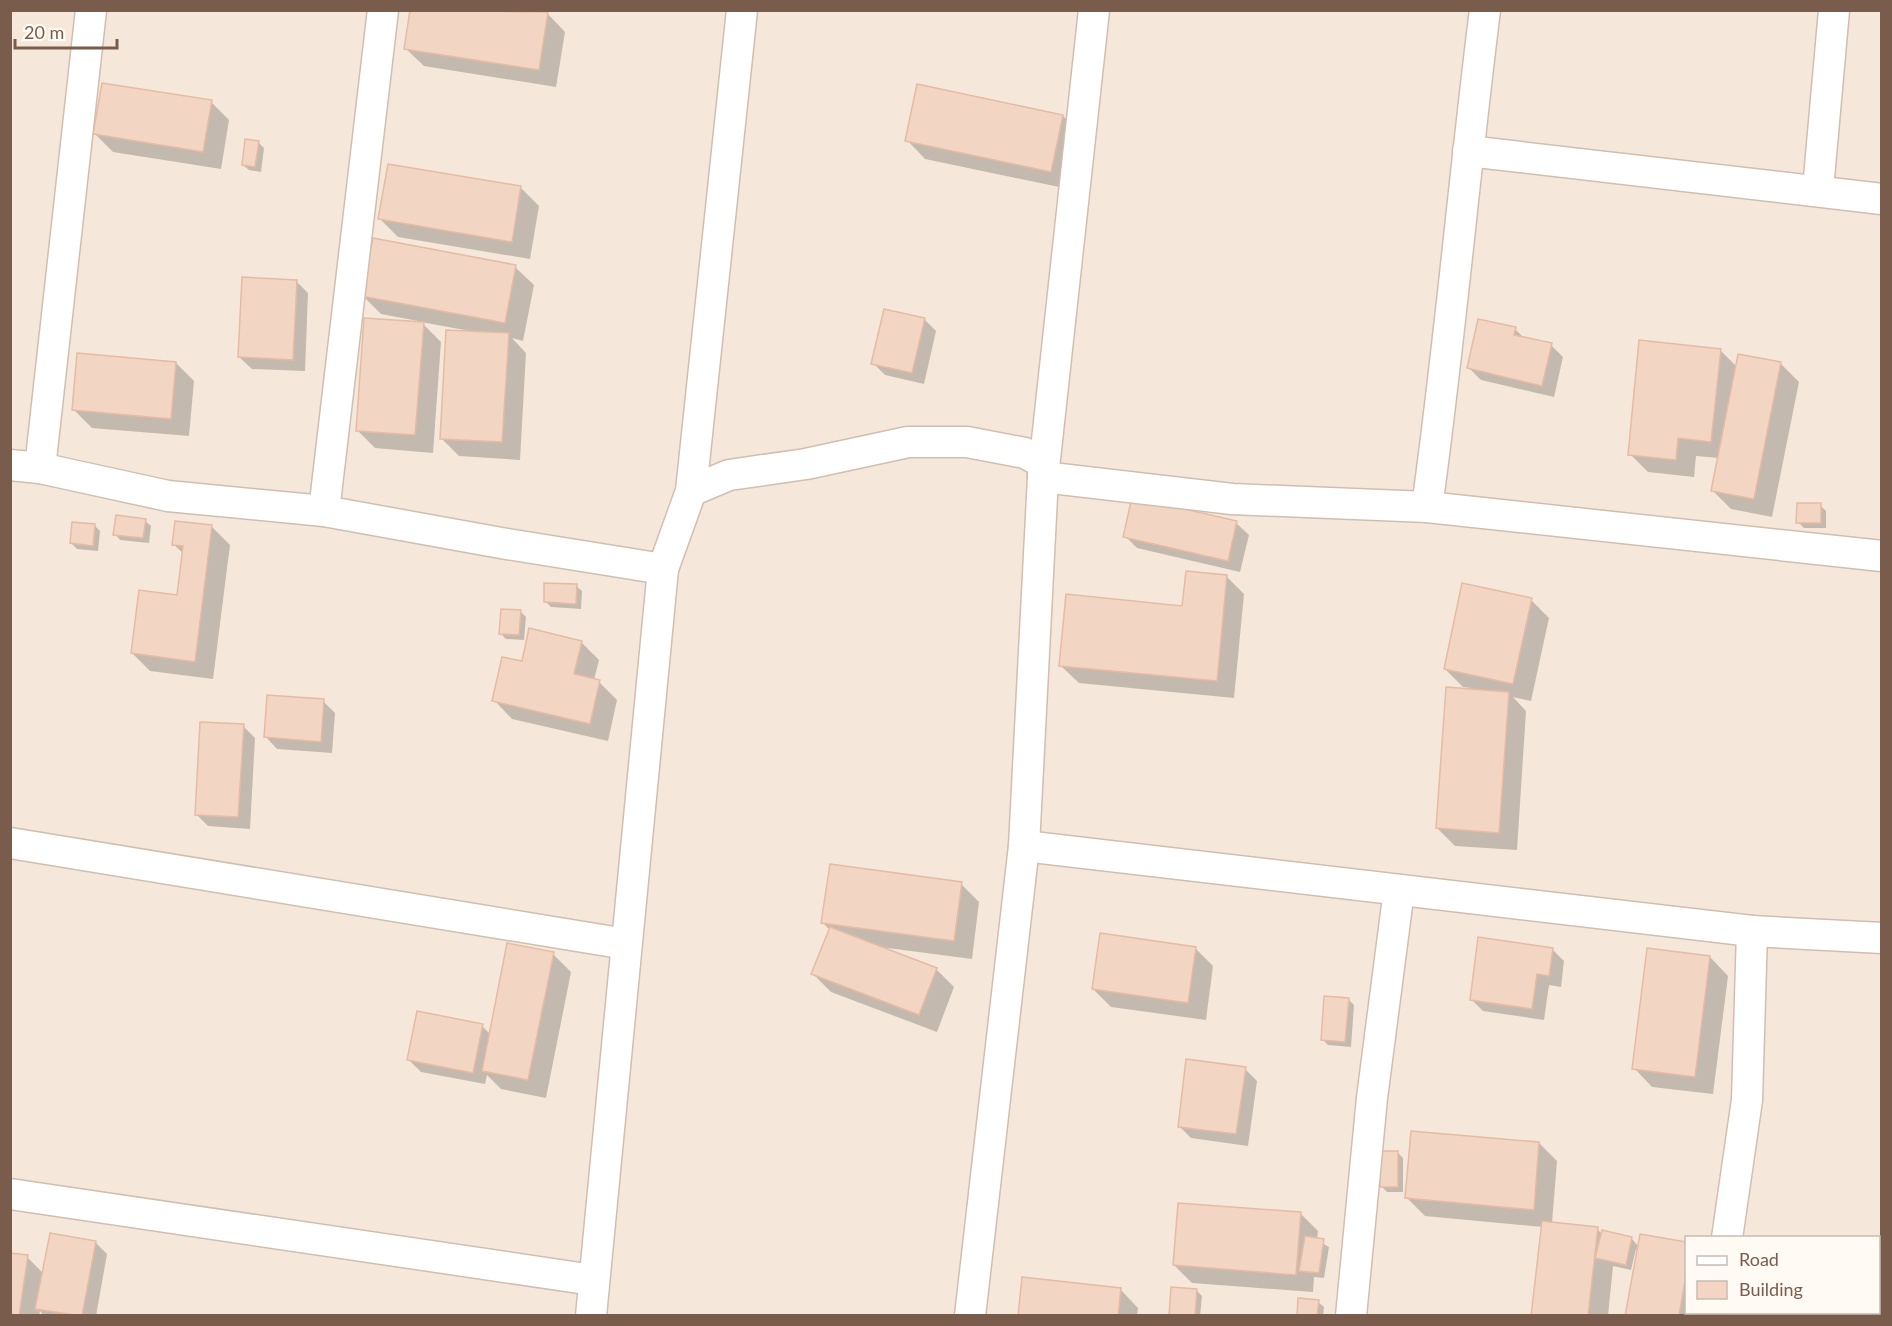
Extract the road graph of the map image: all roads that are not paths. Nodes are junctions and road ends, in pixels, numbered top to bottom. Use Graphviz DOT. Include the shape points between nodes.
graph roads {
  1 [pos="91,10"];
  2 [pos="383,10"];
  3 [pos="742,10"];
  4 [pos="1094,10"];
  5 [pos="1485,10"];
  6 [pos="1834,10"];
  7 [pos="1468,151"];
  8 [pos="1818,189"];
  9 [pos="1881,199"];
  10 [pos="10,465"];
  11 [pos="40,468"];
  12 [pos="1043,477"];
  13 [pos="692,491"];
  14 [pos="1427,507"];
  15 [pos="324,511"];
  16 [pos="1881,556"];
  17 [pos="663,569"];
  18 [pos="10,843"];
  19 [pos="1024,846"];
  20 [pos="1399,890"];
  21 [pos="1752,931"];
  22 [pos="1881,938"];
  23 [pos="626,944"];
  24 [pos="10,1194"];
  25 [pos="1727,1236"];
  26 [pos="592,1280"];
  27 [pos="591,1316"];
  28 [pos="970,1316"];
  29 [pos="1351,1316"];
  1 -- 11 [label="street"];
  2 -- 15 [label="street"];
  3 -- 13 [label="street"];
  4 -- 12 [label="street"];
  5 -- 7 [label="street"];
  6 -- 8 [label="street"];
  7 -- 8 [label="street"];
  7 -- 14 [label="street" via="1446,372"];
  8 -- 9 [label="street"];
  10 -- 11 [label="street"];
  11 -- 15 [label="street" via="168,496"];
  12 -- 13 [label="street" via="1043,463 1025,453 967,442 908,442 806,464 729,475"];
  12 -- 14 [label="street" via="1232,499"];
  12 -- 19 [label="street"];
  13 -- 17 [label="street"];
  14 -- 16 [label="street"];
  15 -- 17 [label="street"];
  17 -- 23 [label="street"];
  18 -- 23 [label="street"];
  19 -- 20 [label="street"];
  19 -- 28 [label="street"];
  20 -- 21 [label="street"];
  20 -- 29 [label="street" via="1372,1098"];
  21 -- 22 [label="street"];
  21 -- 25 [label="street" via="1747,1100"];
  23 -- 26 [label="street"];
  24 -- 26 [label="street"];
  26 -- 27 [label="street"];
}
